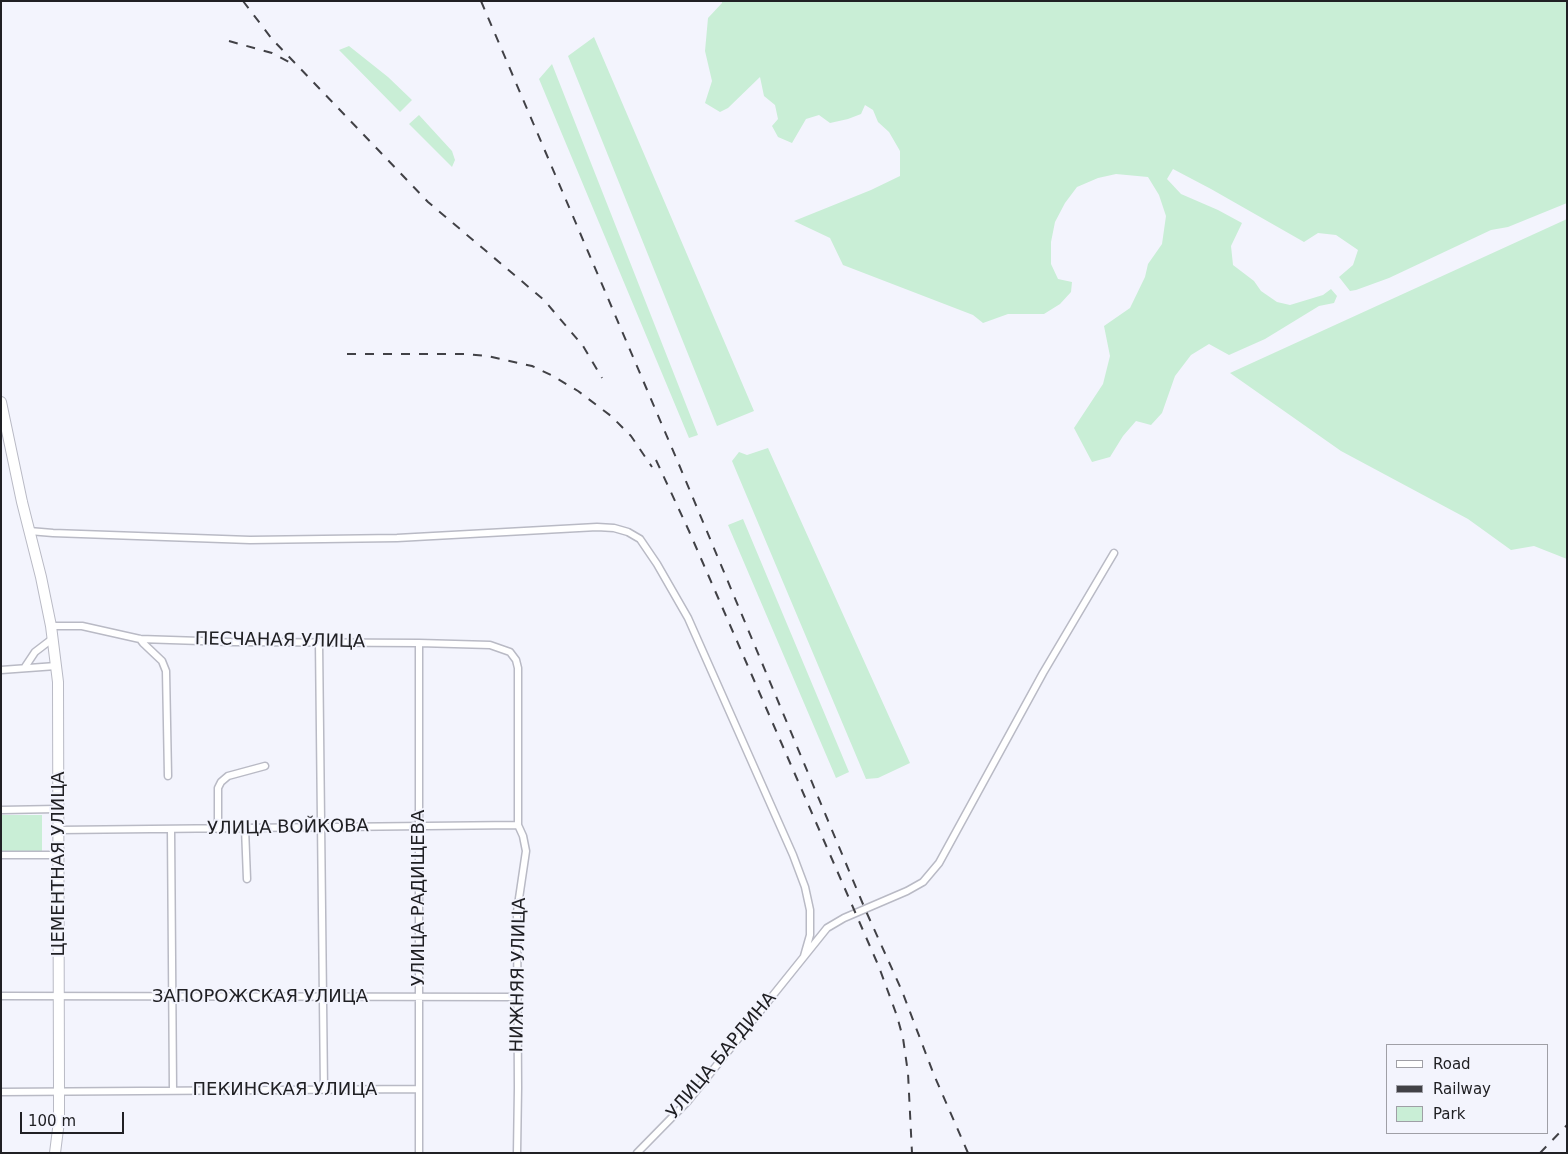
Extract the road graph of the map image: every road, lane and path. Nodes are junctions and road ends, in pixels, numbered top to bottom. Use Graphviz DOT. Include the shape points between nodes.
graph roads {
  1 [pos="1,402"];
  2 [pos="29,531"];
  3 [pos="1114,553"];
  4 [pos="51,626"];
  5 [pos="52,639"];
  6 [pos="140,639"];
  7 [pos="320,642"];
  8 [pos="419,643"];
  9 [pos="510,652"];
  10 [pos="56,666"];
  11 [pos="25,668"];
  12 [pos="1,670"];
  13 [pos="265,766"];
  14 [pos="168,776"];
  15 [pos="58,809"];
  16 [pos="1,810"];
  17 [pos="518,825"];
  18 [pos="419,826"];
  19 [pos="322,827"];
  20 [pos="245,828"];
  21 [pos="171,829"];
  22 [pos="218,829"];
  23 [pos="58,830"];
  24 [pos="1,855"];
  25 [pos="58,855"];
  26 [pos="247,879"];
  27 [pos="804,956"];
  28 [pos="1,996"];
  29 [pos="59,997"];
  30 [pos="172,997"];
  31 [pos="323,997"];
  32 [pos="419,997"];
  33 [pos="518,997"];
  34 [pos="419,1089"];
  35 [pos="172,1090"];
  36 [pos="324,1090"];
  37 [pos="59,1091"];
  38 [pos="1,1092"];
  39 [pos="55,1153"];
  40 [pos="419,1153"];
  41 [pos="517,1153"];
  42 [pos="637,1153"];
  1 -- 2 [label="main road, ЦЕМЕНТНАЯ УЛИЦА"];
  2 -- 4 [label="main road, ЦЕМЕНТНАЯ УЛИЦА"];
  2 -- 27 [label="street" via="250,540 397,538 597,527 628,532 640,539 688,618 793,855 810,910 810,935"];
  3 -- 27 [label="street, УЛИЦА БАРДИНА" via="938,863 923,882 827,928"];
  4 -- 5 [label="main road, ЦЕМЕНТНАЯ УЛИЦА"];
  4 -- 6 [label="street, ПЕСЧАНАЯ УЛИЦА" via="82,626"];
  5 -- 10 [label="main road, ЦЕМЕНТНАЯ УЛИЦА"];
  5 -- 11 [label="street" via="35,652"];
  6 -- 7 [label="street, ПЕСЧАНАЯ УЛИЦА"];
  6 -- 14 [label="street" via="162,661 166,671"];
  7 -- 8 [label="street, ПЕСЧАНАЯ УЛИЦА"];
  7 -- 19 [label="street"];
  8 -- 9 [label="street, ПЕСЧАНАЯ УЛИЦА" via="490,645"];
  8 -- 18 [label="street, УЛИЦА РАДИЩЕВА"];
  9 -- 17 [label="street, НИЖНЯЯ УЛИЦА" via="518,668"];
  10 -- 11 [label="street"];
  10 -- 15 [label="main road, ЦЕМЕНТНАЯ УЛИЦА"];
  11 -- 12 [label="street"];
  13 -- 22 [label="street" via="228,776 221,782 218,788"];
  15 -- 16 [label="street"];
  15 -- 23 [label="main road, ЦЕМЕНТНАЯ УЛИЦА"];
  17 -- 18 [label="street, УЛИЦА ВОЙКОВА"];
  17 -- 33 [label="street, НИЖНЯЯ УЛИЦА" via="526,851 517,912"];
  18 -- 19 [label="street, УЛИЦА ВОЙКОВА"];
  18 -- 32 [label="street, УЛИЦА РАДИЩЕВА"];
  19 -- 20 [label="street, УЛИЦА ВОЙКОВА"];
  19 -- 31 [label="street"];
  20 -- 22 [label="street, УЛИЦА ВОЙКОВА"];
  20 -- 26 [label="street"];
  21 -- 22 [label="street, УЛИЦА ВОЙКОВА"];
  21 -- 23 [label="street, УЛИЦА ВОЙКОВА"];
  21 -- 30 [label="street"];
  23 -- 25 [label="main road, ЦЕМЕНТНАЯ УЛИЦА"];
  24 -- 25 [label="street"];
  25 -- 29 [label="main road, ЦЕМЕНТНАЯ УЛИЦА"];
  27 -- 42 [label="street, УЛИЦА БАРДИНА" via="688,1101"];
  28 -- 29 [label="street, ЗАПОРОЖСКАЯ УЛИЦА"];
  29 -- 30 [label="street, ЗАПОРОЖСКАЯ УЛИЦА"];
  29 -- 37 [label="main road, ЦЕМЕНТНАЯ УЛИЦА"];
  30 -- 31 [label="street, ЗАПОРОЖСКАЯ УЛИЦА"];
  30 -- 35 [label="street"];
  31 -- 32 [label="street, ЗАПОРОЖСКАЯ УЛИЦА"];
  31 -- 36 [label="street"];
  32 -- 33 [label="street, ЗАПОРОЖСКАЯ УЛИЦА"];
  32 -- 34 [label="street, УЛИЦА РАДИЩЕВА"];
  33 -- 41 [label="street, НИЖНЯЯ УЛИЦА"];
  34 -- 36 [label="street, ПЕКИНСКАЯ УЛИЦА"];
  34 -- 40 [label="street, УЛИЦА РАДИЩЕВА"];
  35 -- 36 [label="street, ПЕКИНСКАЯ УЛИЦА"];
  35 -- 37 [label="street, ПЕКИНСКАЯ УЛИЦА"];
  37 -- 38 [label="street, ПЕКИНСКАЯ УЛИЦА"];
  37 -- 39 [label="main road, ЦЕМЕНТНАЯ УЛИЦА"];
}
